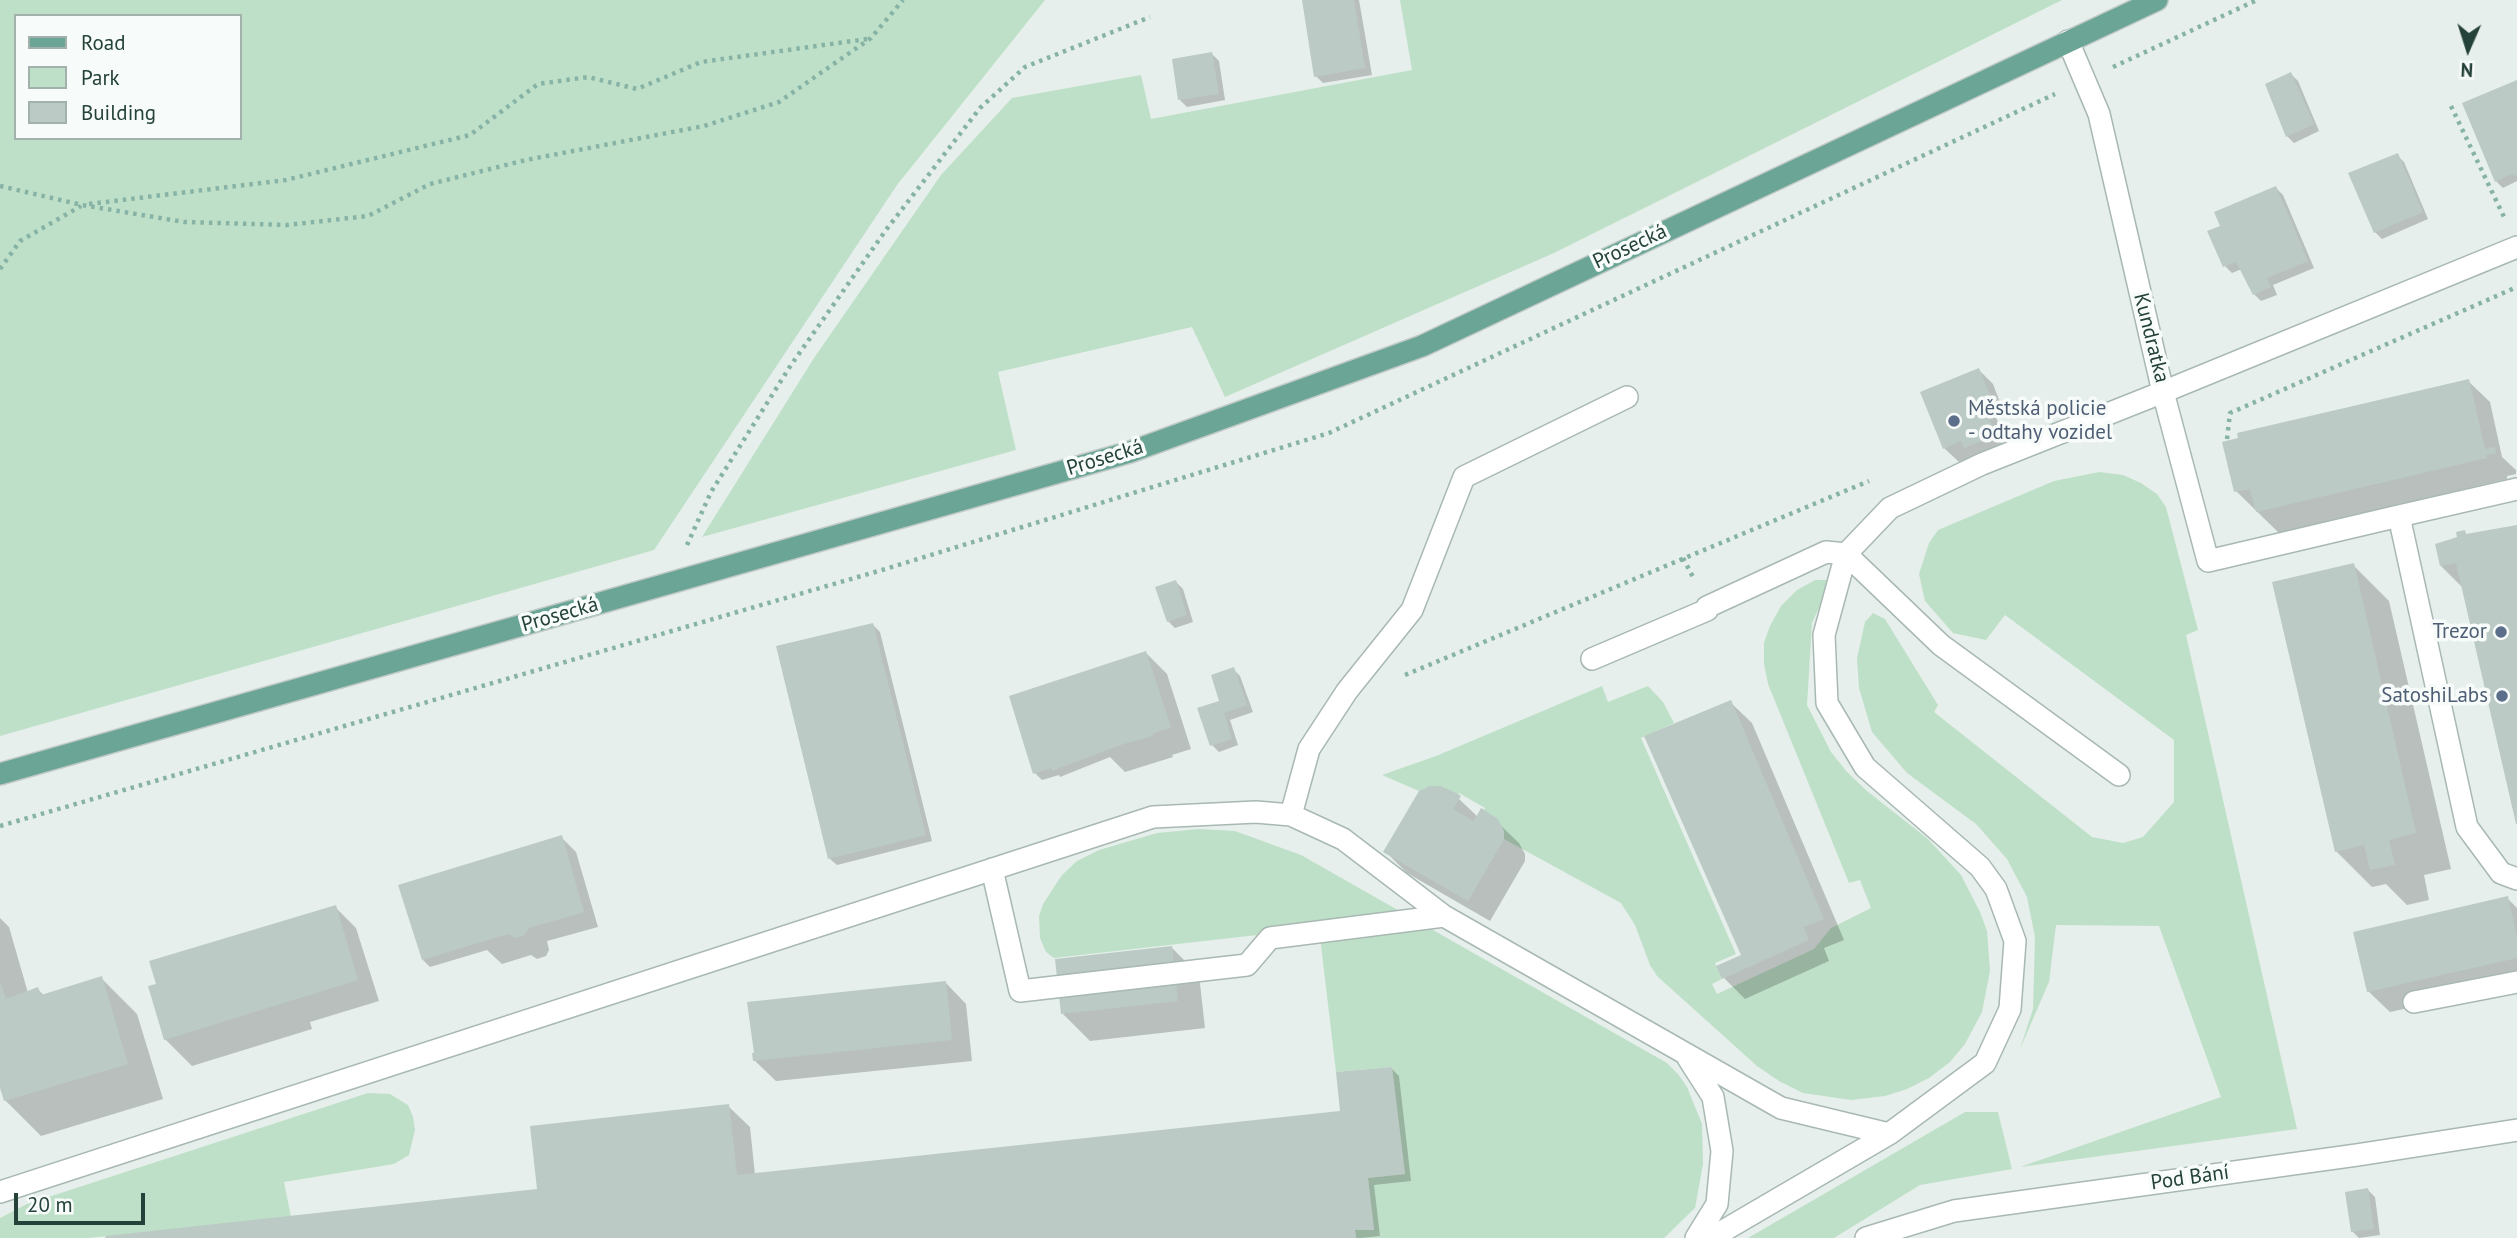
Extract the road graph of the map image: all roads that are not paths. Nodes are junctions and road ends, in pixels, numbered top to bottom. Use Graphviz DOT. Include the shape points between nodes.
graph roads {
  1 [pos="2157,0"];
  2 [pos="2068,41"];
  3 [pos="2517,247"];
  4 [pos="2163,393"];
  5 [pos="1626,397"];
  6 [pos="2517,489"];
  7 [pos="2399,516"];
  8 [pos="1846,554"];
  9 [pos="1592,659"];
  10 [pos="0,774"];
  11 [pos="2119,775"];
  12 [pos="1291,815"];
  13 [pos="992,869"];
  14 [pos="2517,879"];
  15 [pos="1444,916"];
  16 [pos="2517,982"];
  17 [pos="2414,1002"];
  18 [pos="1685,1054"];
  19 [pos="2517,1130"];
  20 [pos="1889,1133"];
  21 [pos="0,1192"];
  22 [pos="1696,1238"];
  23 [pos="1711,1238"];
  24 [pos="1866,1238"];
  1 -- 2 [label="main road, Prosecká"];
  2 -- 4 [label="street, Kundratka" via="2099,114"];
  2 -- 10 [label="main road, Prosecká" via="1422,346 1130,452"];
  3 -- 4 [label="street, Kundratka"];
  4 -- 7 [label="street" via="2208,561"];
  4 -- 8 [label="street" via="1982,464 1890,508"];
  5 -- 12 [label="street" via="1464,477 1412,610 1347,691 1309,749"];
  6 -- 7 [label="street"];
  7 -- 14 [label="street" via="2467,827 2501,873"];
  8 -- 9 [label="street" via="1826,552"];
  8 -- 11 [label="street" via="1941,645"];
  8 -- 20 [label="street" via="1824,635 1827,703 1865,767 1980,867 1996,888 2015,941 2010,1009 1985,1063"];
  12 -- 13 [label="street" via="1256,812 1153,817"];
  12 -- 15 [label="street" via="1343,839"];
  13 -- 15 [label="street" via="1020,991 1247,965 1270,938"];
  13 -- 21 [label="street"];
  15 -- 18 [label="street"];
  16 -- 17 [label="street"];
  18 -- 20 [label="street" via="1781,1108"];
  18 -- 22 [label="street" via="1713,1097 1722,1151 1717,1204"];
  19 -- 24 [label="street, Pod Bání" via="1954,1210"];
  20 -- 23 [label="street"];
}
